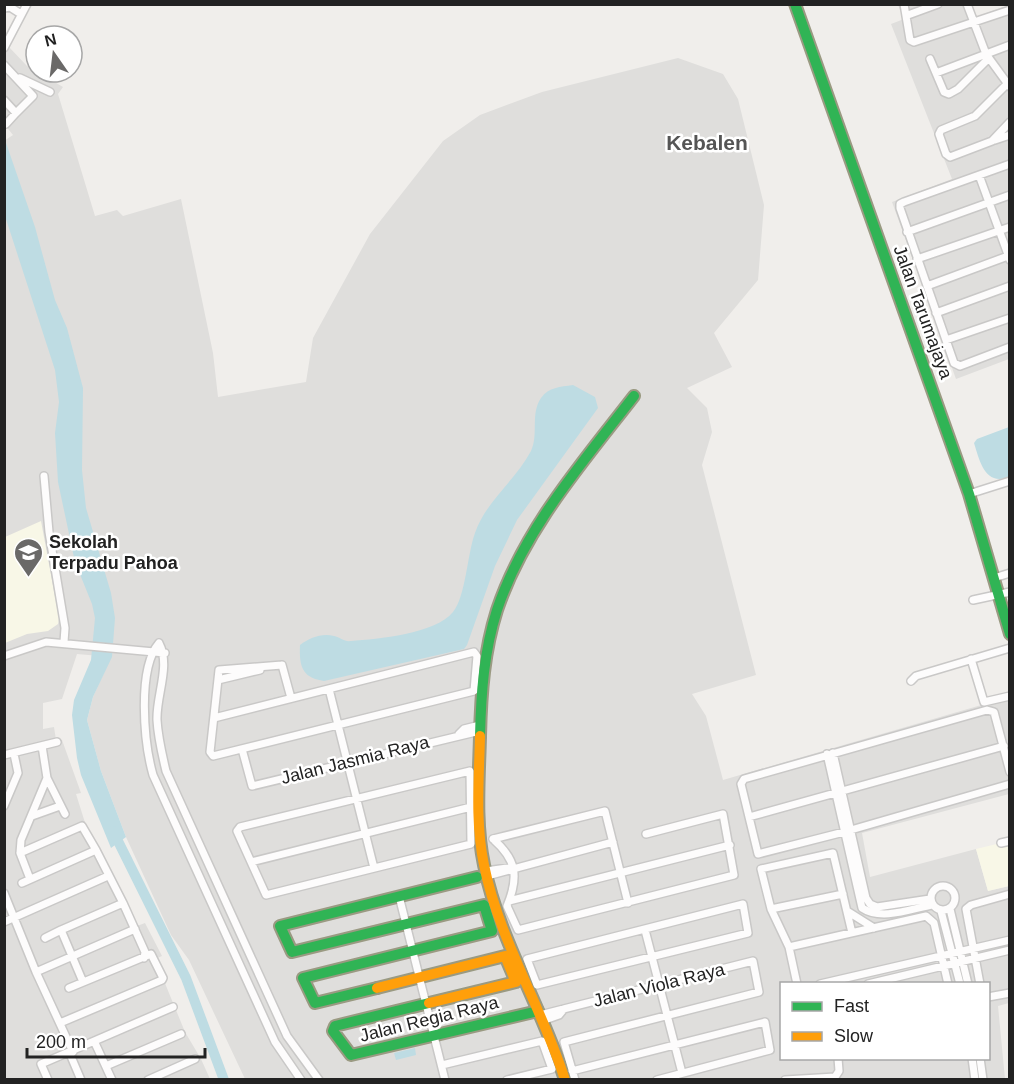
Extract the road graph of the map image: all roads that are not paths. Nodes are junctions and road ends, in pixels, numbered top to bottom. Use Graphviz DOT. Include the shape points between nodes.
graph roads {
  1 [pos="27,4"];
  2 [pos="795,4"];
  3 [pos="904,4"];
  4 [pos="938,4"];
  5 [pos="967,4"];
  6 [pos="4,8"];
  7 [pos="1010,10"];
  8 [pos="21,14"];
  9 [pos="908,15"];
  10 [pos="973,23"];
  11 [pos="1010,45"];
  12 [pos="4,48"];
  13 [pos="987,56"];
  14 [pos="930,59"];
  15 [pos="4,65"];
  16 [pos="936,73"];
  17 [pos="15,76"];
  18 [pos="1008,84"];
  19 [pos="40,88"];
  20 [pos="50,92"];
  21 [pos="33,96"];
  22 [pos="4,100"];
  23 [pos="16,113"];
  24 [pos="1009,123"];
  25 [pos="6,124"];
  26 [pos="1010,135"];
  27 [pos="992,141"];
  28 [pos="1010,164"];
  29 [pos="979,175"];
  30 [pos="1010,195"];
  31 [pos="990,201"];
  32 [pos="1010,227"];
  33 [pos="999,230"];
  34 [pos="907,232"];
  35 [pos="1009,258"];
  36 [pos="917,259"];
  37 [pos="927,286"];
  38 [pos="1010,286"];
  39 [pos="936,313"];
  40 [pos="1010,318"];
  41 [pos="946,340"];
  42 [pos="1010,347"];
  43 [pos="634,396"];
  44 [pos="44,476"];
  45 [pos="1010,481"];
  46 [pos="973,493"];
  47 [pos="1010,573"];
  48 [pos="996,577"];
  49 [pos="1003,593"];
  50 [pos="973,600"];
  51 [pos="1010,634"];
  52 [pos="64,642"];
  53 [pos="1010,648"];
  54 [pos="151,652"];
  55 [pos="4,656"];
  56 [pos="971,659"];
  57 [pos="282,665"];
  58 [pos="218,680"];
  59 [pos="911,681"];
  60 [pos="328,689"];
  61 [pos="1010,696"];
  62 [pos="291,698"];
  63 [pos="214,718"];
  64 [pos="338,725"];
  65 [pos="480,728"];
  66 [pos="57,742"];
  67 [pos="42,746"];
  68 [pos="1004,746"];
  69 [pos="242,749"];
  70 [pos="14,753"];
  71 [pos="830,754"];
  72 [pos="4,755"];
  73 [pos="347,762"];
  74 [pos="1010,772"];
  75 [pos="47,778"];
  76 [pos="1010,784"];
  77 [pos="838,792"];
  78 [pos="356,798"];
  79 [pos="4,806"];
  80 [pos="60,806"];
  81 [pos="471,807"];
  82 [pos="65,814"];
  83 [pos="32,816"];
  84 [pos="749,817"];
  85 [pos="847,831"];
  86 [pos="365,833"];
  87 [pos="646,834"];
  88 [pos="1010,841"];
  89 [pos="612,842"];
  90 [pos="1001,843"];
  91 [pos="730,845"];
  92 [pos="96,850"];
  93 [pos="20,853"];
  94 [pos="251,862"];
  95 [pos="513,867"];
  96 [pos="374,868"];
  97 [pos="620,873"];
  98 [pos="483,875"];
  99 [pos="108,876"];
  100 [pos="30,879"];
  101 [pos="22,883"];
  102 [pos="4,893"];
  103 [pos="843,894"];
  104 [pos="1010,894"];
  105 [pos="399,896"];
  106 [pos="509,901"];
  107 [pos="931,902"];
  108 [pos="123,903"];
  109 [pos="628,903"];
  110 [pos="771,909"];
  111 [pos="950,909"];
  112 [pos="847,911"];
  113 [pos="941,911"];
  114 [pos="14,918"];
  115 [pos="4,922"];
  116 [pos="406,924"];
  117 [pos="874,928"];
  118 [pos="135,929"];
  119 [pos="62,930"];
  120 [pos="645,930"];
  121 [pos="852,933"];
  122 [pos="45,938"];
  123 [pos="1010,940"];
  124 [pos="789,947"];
  125 [pos="972,948"];
  126 [pos="413,950"];
  127 [pos="1010,950"];
  128 [pos="957,952"];
  129 [pos="72,956"];
  130 [pos="942,956"];
  131 [pos="652,957"];
  132 [pos="144,958"];
  133 [pos="975,958"];
  134 [pos="959,962"];
  135 [pos="944,965"];
  136 [pos="36,972"];
  137 [pos="420,977"];
  138 [pos="83,982"];
  139 [pos="797,982"];
  140 [pos="829,982"];
  141 [pos="876,982"];
  142 [pos="948,982"];
  143 [pos="960,982"];
  144 [pos="967,982"];
  145 [pos="980,982"];
  146 [pos="659,985"];
  147 [pos="69,988"];
  148 [pos="1010,993"];
  149 [pos="990,997"];
  150 [pos="426,1004"];
  151 [pos="173,1007"];
  152 [pos="539,1013"];
  153 [pos="667,1016"];
  154 [pos="60,1023"];
  155 [pos="182,1034"];
  156 [pos="434,1034"];
  157 [pos="95,1043"];
  158 [pos="675,1045"];
  159 [pos="71,1053"];
  160 [pos="195,1059"];
  161 [pos="838,1060"];
  162 [pos="972,1060"];
  163 [pos="980,1060"];
  164 [pos="442,1065"];
  165 [pos="106,1066"];
  166 [pos="682,1073"];
  167 [pos="568,1075"];
  168 [pos="48,1080"];
  169 [pos="81,1080"];
  170 [pos="112,1080"];
  171 [pos="148,1080"];
  172 [pos="301,1080"];
  173 [pos="318,1080"];
  174 [pos="445,1080"];
  175 [pos="507,1080"];
  176 [pos="575,1080"];
  177 [pos="657,1080"];
  178 [pos="785,1080"];
  179 [pos="975,1080"];
  180 [pos="982,1080"];
  1 -- 8 [label="street"];
  2 -- 46 [label="street, Jalan Tarumajaya"];
  3 -- 9 [label="street"];
  4 -- 9 [label="street"];
  5 -- 10 [label="street"];
  6 -- 8 [label="street"];
  7 -- 10 [label="street"];
  8 -- 12 [label="street"];
  9 -- 10 [label="street" via="910,40 914,42"];
  10 -- 13 [label="street"];
  11 -- 13 [label="street"];
  13 -- 16 [label="street"];
  13 -- 16 [label="street" via="949,94 944,92"];
  13 -- 18 [label="street"];
  14 -- 16 [label="street"];
  15 -- 17 [label="street"];
  17 -- 19 [label="street"];
  17 -- 21 [label="street"];
  18 -- 27 [label="street" via="975,116 939,131 950,157"];
  19 -- 20 [label="street"];
  19 -- 21 [label="street"];
  21 -- 23 [label="street"];
  22 -- 23 [label="street"];
  23 -- 25 [label="street"];
  24 -- 27 [label="street"];
  26 -- 27 [label="street"];
  28 -- 29 [label="street"];
  29 -- 31 [label="street"];
  29 -- 34 [label="street" via="900,204"];
  30 -- 31 [label="street"];
  31 -- 33 [label="street"];
  31 -- 34 [label="street"];
  32 -- 33 [label="street"];
  33 -- 35 [label="street"];
  33 -- 36 [label="street"];
  34 -- 36 [label="street"];
  35 -- 37 [label="street"];
  36 -- 37 [label="street"];
  37 -- 39 [label="street"];
  38 -- 39 [label="street"];
  39 -- 41 [label="street"];
  40 -- 41 [label="street"];
  41 -- 42 [label="street" via="956,365"];
  43 -- 65 [label="street" via="551,504 522,554 488,643"];
  44 -- 52 [label="street"];
  45 -- 46 [label="street"];
  46 -- 48 [label="street, Jalan Tarumajaya"];
  47 -- 48 [label="street"];
  48 -- 49 [label="street, Jalan Tarumajaya"];
  49 -- 50 [label="street"];
  49 -- 51 [label="street, Jalan Tarumajaya"];
  52 -- 54 [label="street"];
  52 -- 55 [label="street" via="30,645"];
  53 -- 56 [label="street"];
  54 -- 172 [label="street" via="143,718 153,775 275,1042"];
  54 -- 173 [label="street" via="159,643 165,653 157,718 166,771 287,1036"];
  56 -- 59 [label="street"];
  56 -- 61 [label="street" via="984,702"];
  57 -- 58 [label="street"];
  57 -- 58 [label="street" via="219,670"];
  57 -- 62 [label="street"];
  58 -- 63 [label="street"];
  60 -- 62 [label="street"];
  60 -- 64 [label="street"];
  60 -- 64 [label="street" via="474,652 477,656 474,691"];
  62 -- 63 [label="street"];
  63 -- 69 [label="street" via="210,752 216,756"];
  64 -- 69 [label="street"];
  64 -- 73 [label="street"];
  65 -- 73 [label="street, Jalan Jasmia Raya"];
  65 -- 98 [label="street"];
  66 -- 67 [label="street"];
  67 -- 70 [label="street"];
  67 -- 75 [label="street"];
  68 -- 71 [label="street" via="994,712 987,710"];
  68 -- 74 [label="street"];
  68 -- 77 [label="street"];
  69 -- 73 [label="street, Jalan Jasmia Raya" via="252,786"];
  70 -- 72 [label="street"];
  70 -- 79 [label="street" via="18,771"];
  71 -- 77 [label="street"];
  71 -- 84 [label="street" via="744,779 741,784"];
  73 -- 78 [label="street"];
  75 -- 80 [label="street"];
  75 -- 83 [label="street"];
  76 -- 85 [label="street"];
  77 -- 84 [label="street"];
  77 -- 85 [label="street"];
  78 -- 81 [label="street" via="470,771"];
  78 -- 86 [label="street"];
  78 -- 94 [label="street" via="240,827 237,831"];
  80 -- 82 [label="street"];
  80 -- 83 [label="street"];
  81 -- 86 [label="street"];
  81 -- 96 [label="street" via="471,844"];
  83 -- 93 [label="street" via="21,840"];
  84 -- 85 [label="street" via="758,854"];
  85 -- 107 [label="street" via="870,904 878,907"];
  86 -- 94 [label="street"];
  86 -- 96 [label="street"];
  87 -- 91 [label="street" via="723,814"];
  88 -- 90 [label="street"];
  89 -- 95 [label="street"];
  89 -- 95 [label="street" via="605,811 493,839 507,851"];
  89 -- 97 [label="street"];
  91 -- 97 [label="street"];
  91 -- 109 [label="street" via="735,871 731,877"];
  92 -- 93 [label="street" via="81,826"];
  92 -- 99 [label="street"];
  92 -- 100 [label="street"];
  93 -- 100 [label="street"];
  94 -- 96 [label="street" via="266,895"];
  95 -- 98 [label="street"];
  95 -- 106 [label="street"];
  97 -- 106 [label="street"];
  97 -- 109 [label="street"];
  98 -- 105 [label="street"];
  98 -- 152 [label="street"];
  99 -- 108 [label="street"];
  99 -- 114 [label="street"];
  100 -- 101 [label="street"];
  102 -- 114 [label="street"];
  103 -- 110 [label="street"];
  103 -- 110 [label="street" via="831,852 761,869"];
  103 -- 112 [label="street"];
  104 -- 125 [label="street" via="971,904 966,909"];
  105 -- 116 [label="street"];
  105 -- 116 [label="street" via="280,926 292,952"];
  106 -- 109 [label="street" via="514,927 523,931"];
  107 -- 111 [label="street" via="932,890 948,886 955,893"];
  107 -- 113 [label="street"];
  108 -- 118 [label="street"];
  108 -- 119 [label="street"];
  110 -- 124 [label="street"];
  111 -- 113 [label="street"];
  111 -- 128 [label="street"];
  112 -- 117 [label="street"];
  112 -- 121 [label="street"];
  113 -- 128 [label="street"];
  114 -- 115 [label="street"];
  114 -- 136 [label="street"];
  116 -- 126 [label="street"];
  116 -- 126 [label="street" via="484,905 492,931"];
  117 -- 121 [label="street"];
  117 -- 130 [label="street" via="932,918"];
  118 -- 129 [label="street"];
  118 -- 132 [label="street"];
  119 -- 122 [label="street"];
  119 -- 129 [label="street"];
  120 -- 131 [label="street"];
  120 -- 131 [label="street" via="743,904 748,933"];
  120 -- 131 [label="street" via="527,959 537,985"];
  121 -- 124 [label="street"];
  123 -- 125 [label="street"];
  124 -- 139 [label="street"];
  125 -- 128 [label="street"];
  125 -- 133 [label="street"];
  126 -- 137 [label="street"];
  126 -- 137 [label="street" via="303,978 315,1003"];
  127 -- 133 [label="street"];
  128 -- 130 [label="street"];
  128 -- 134 [label="street"];
  129 -- 136 [label="street"];
  129 -- 138 [label="street"];
  130 -- 135 [label="street"];
  130 -- 140 [label="street"];
  131 -- 146 [label="street"];
  132 -- 138 [label="street"];
  132 -- 154 [label="street" via="152,955 163,979"];
  133 -- 134 [label="street"];
  133 -- 145 [label="street"];
  134 -- 135 [label="street"];
  134 -- 143 [label="street"];
  134 -- 144 [label="street"];
  135 -- 141 [label="street"];
  135 -- 142 [label="street"];
  136 -- 154 [label="street"];
  137 -- 150 [label="street"];
  137 -- 150 [label="street" via="505,956 516,982"];
  138 -- 147 [label="street"];
  146 -- 152 [label="street, Jalan Viola Raya" via="564,1010 559,1015"];
  146 -- 153 [label="street"];
  146 -- 153 [label="street, Jalan Viola Raya" via="753,961 759,992"];
  148 -- 149 [label="street"];
  150 -- 156 [label="street"];
  150 -- 156 [label="street, Jalan Regia Raya" via="335,1026 333,1031 351,1055"];
  151 -- 157 [label="street"];
  152 -- 156 [label="street, Jalan Regia Raya" via="515,1014"];
  152 -- 167 [label="street"];
  153 -- 158 [label="street"];
  153 -- 167 [label="street" via="564,1042"];
  154 -- 159 [label="street"];
  155 -- 165 [label="street"];
  156 -- 164 [label="street"];
  157 -- 159 [label="street"];
  157 -- 165 [label="street"];
  158 -- 166 [label="street"];
  158 -- 166 [label="street" via="765,1022 770,1050"];
  158 -- 167 [label="street"];
  159 -- 168 [label="street" via="41,1064"];
  159 -- 169 [label="street"];
  160 -- 171 [label="street"];
  161 -- 178 [label="street" via="835,1077"];
  162 -- 179 [label="street"];
  163 -- 180 [label="street"];
  164 -- 174 [label="street"];
  164 -- 175 [label="street" via="542,1041 552,1069"];
  165 -- 170 [label="street"];
  166 -- 177 [label="street"];
  167 -- 176 [label="street"];
}
